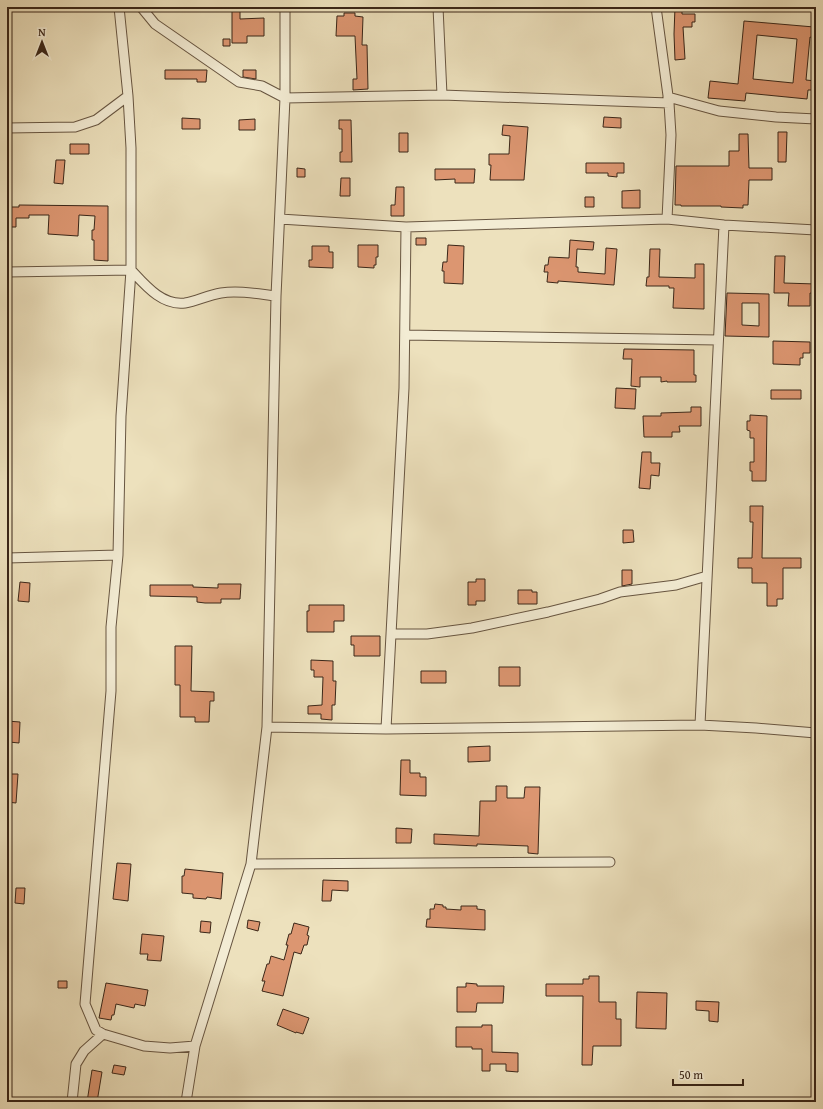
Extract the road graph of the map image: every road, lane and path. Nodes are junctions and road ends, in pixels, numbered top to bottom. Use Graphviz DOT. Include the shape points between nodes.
graph roads {
  1 [pos="119,7"];
  2 [pos="141,7"];
  3 [pos="285,7"];
  4 [pos="438,7"];
  5 [pos="656,7"];
  6 [pos="442,95"];
  7 [pos="128,96"];
  8 [pos="285,98"];
  9 [pos="669,100"];
  10 [pos="816,119"];
  11 [pos="7,128"];
  12 [pos="280,219"];
  13 [pos="667,219"];
  14 [pos="724,225"];
  15 [pos="406,227"];
  16 [pos="816,230"];
  17 [pos="132,270"];
  18 [pos="7,272"];
  19 [pos="276,296"];
  20 [pos="404,335"];
  21 [pos="718,340"];
  22 [pos="118,555"];
  23 [pos="7,558"];
  24 [pos="707,576"];
  25 [pos="391,634"];
  26 [pos="700,725"];
  27 [pos="267,727"];
  28 [pos="386,729"];
  29 [pos="816,733"];
  30 [pos="610,862"];
  31 [pos="251,864"];
  32 [pos="102,1034"];
  33 [pos="195,1046"];
  34 [pos="72,1102"];
  35 [pos="186,1102"];
  1 -- 7 [label="street"];
  2 -- 8 [label="street" via="155,24 239,82 262,86"];
  3 -- 8 [label="street"];
  4 -- 6 [label="street"];
  5 -- 9 [label="street"];
  6 -- 8 [label="street"];
  6 -- 9 [label="street"];
  7 -- 11 [label="street" via="96,120 74,127"];
  7 -- 17 [label="street"];
  8 -- 12 [label="street"];
  9 -- 10 [label="street" via="719,111"];
  9 -- 13 [label="street" via="671,135"];
  12 -- 15 [label="street"];
  12 -- 19 [label="street"];
  13 -- 14 [label="street"];
  13 -- 15 [label="street"];
  14 -- 16 [label="street"];
  14 -- 21 [label="street"];
  15 -- 20 [label="street"];
  17 -- 18 [label="street"];
  17 -- 19 [label="street" via="153,292 164,300 173,302 184,303 237,291"];
  17 -- 22 [label="street" via="121,416"];
  19 -- 27 [label="street"];
  20 -- 21 [label="street"];
  20 -- 25 [label="street" via="404,388"];
  21 -- 24 [label="street"];
  22 -- 23 [label="street"];
  22 -- 32 [label="street" via="111,627 111,691 85,1004 96,1030"];
  24 -- 25 [label="street" via="676,585 620,592 548,612 472,628 427,634"];
  24 -- 26 [label="street"];
  25 -- 28 [label="street"];
  26 -- 28 [label="street"];
  26 -- 29 [label="street"];
  27 -- 28 [label="street"];
  27 -- 31 [label="street"];
  30 -- 31 [label="street"];
  31 -- 33 [label="street"];
  32 -- 33 [label="street" via="144,1046"];
  32 -- 34 [label="street" via="84,1051 76,1064"];
  33 -- 35 [label="street"];
}
